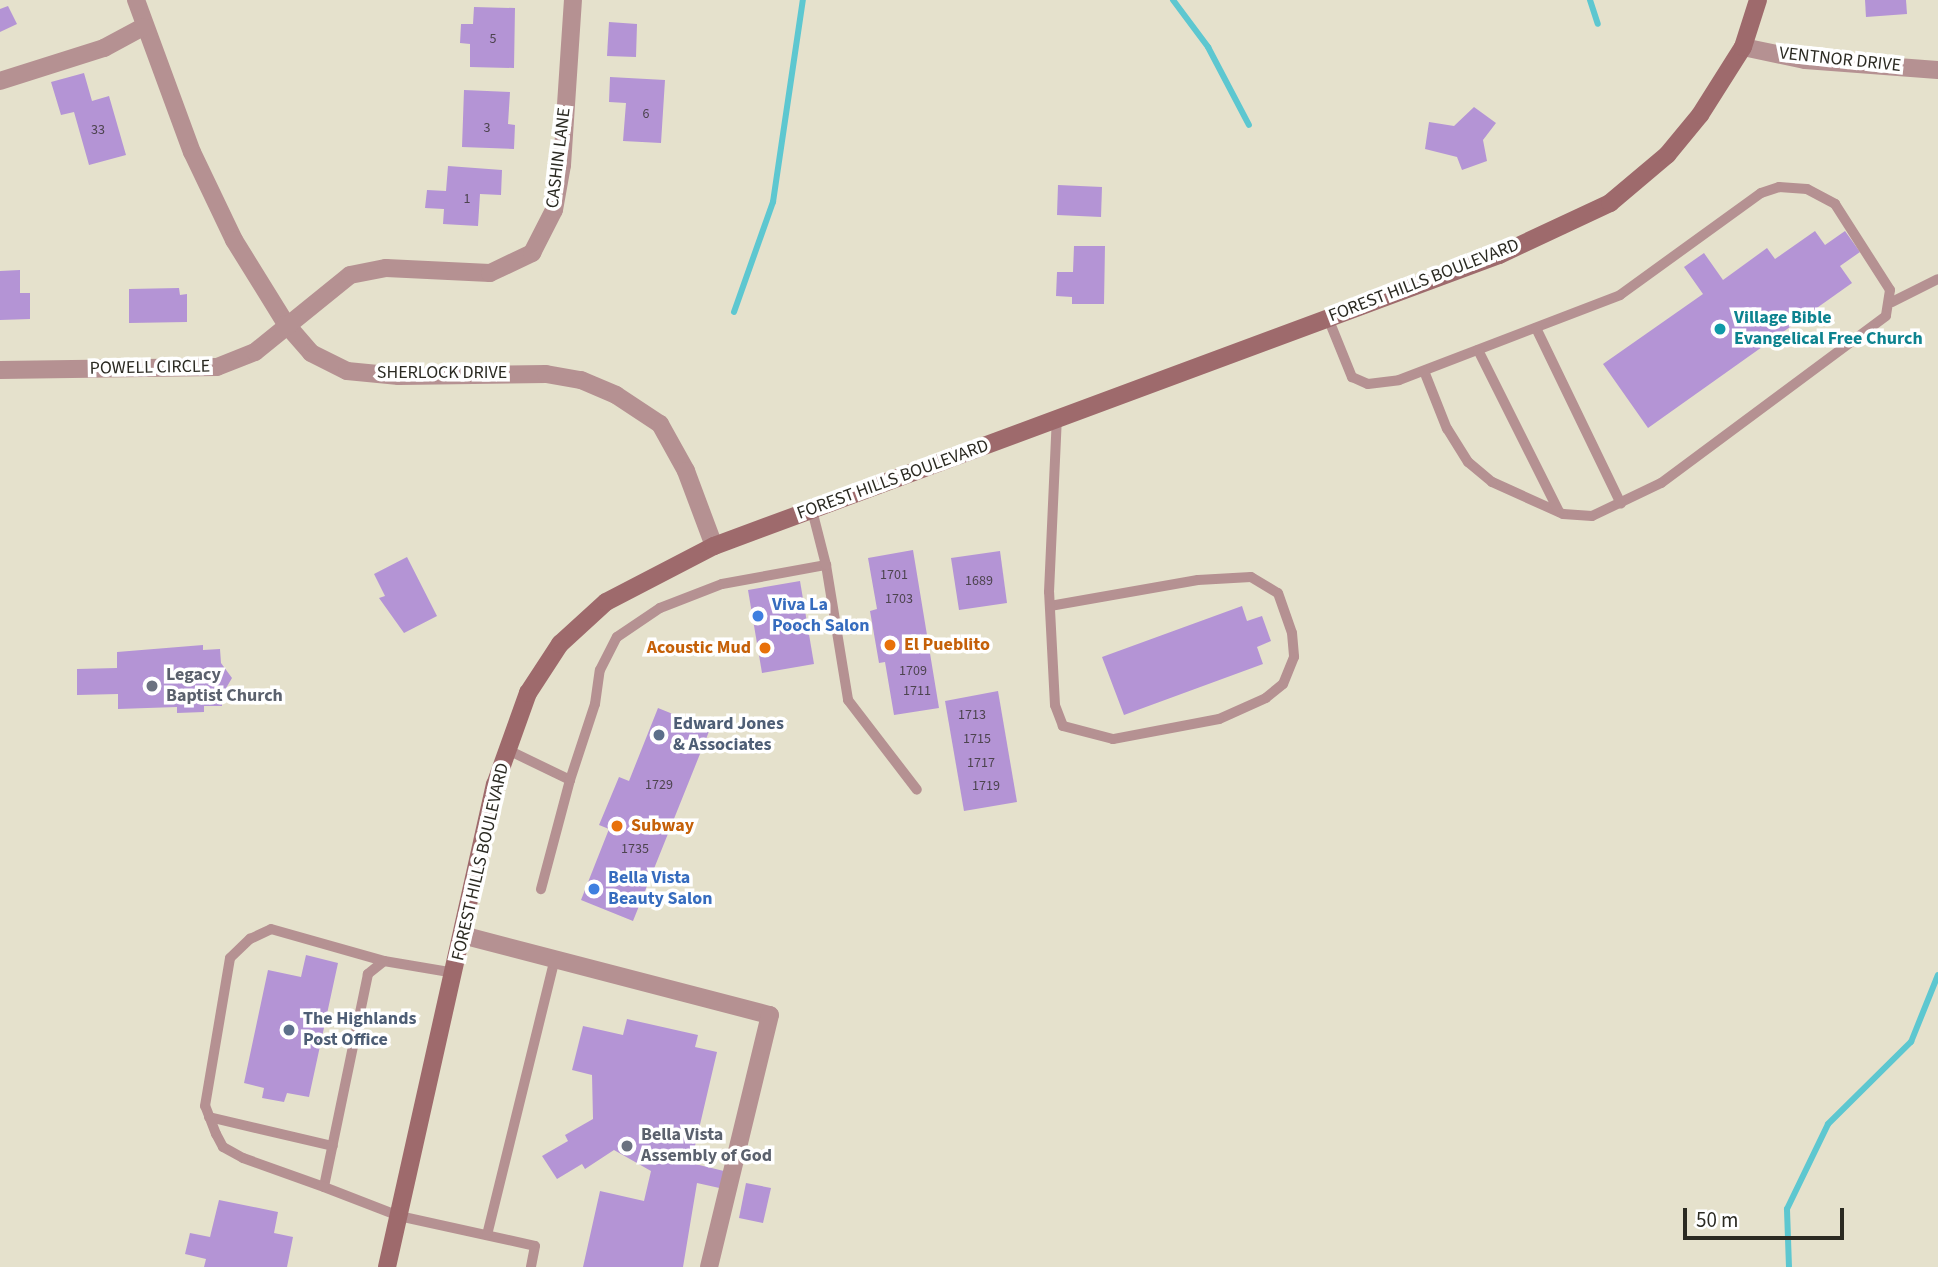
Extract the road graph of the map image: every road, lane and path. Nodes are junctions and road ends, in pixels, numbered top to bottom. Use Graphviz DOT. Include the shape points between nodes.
graph roads {
  1 [pos="136,0"];
  2 [pos="573,0"];
  3 [pos="1758,0"];
  4 [pos="143,27"];
  5 [pos="1743,47"];
  6 [pos="1938,70"];
  7 [pos="0,81"];
  8 [pos="1938,279"];
  9 [pos="1892,302"];
  10 [pos="1328,318"];
  11 [pos="286,324"];
  12 [pos="1536,328"];
  13 [pos="1478,351"];
  14 [pos="0,370"];
  15 [pos="1424,371"];
  16 [pos="1057,419"];
  17 [pos="1621,504"];
  18 [pos="812,510"];
  19 [pos="1559,512"];
  20 [pos="714,546"];
  21 [pos="825,565"];
  22 [pos="1050,606"];
  23 [pos="508,750"];
  24 [pos="570,780"];
  25 [pos="917,790"];
  26 [pos="541,889"];
  27 [pos="462,935"];
  28 [pos="555,959"];
  29 [pos="384,961"];
  30 [pos="455,973"];
  31 [pos="209,1117"];
  32 [pos="334,1146"];
  33 [pos="324,1187"];
  34 [pos="399,1216"];
  35 [pos="487,1236"];
  36 [pos="387,1267"];
  37 [pos="531,1267"];
  38 [pos="709,1267"];
  1 -- 4 [label="street, SHERLOCK DRIVE"];
  2 -- 11 [label="street, CASHIN LANE" via="562,165 554,210 532,253 490,273 387,268 351,275"];
  3 -- 5 [label="main road, FOREST HILLS BOULEVARD"];
  4 -- 7 [label="street" via="104,48"];
  4 -- 11 [label="street, SHERLOCK DRIVE" via="222,215"];
  5 -- 6 [label="street, VENTNOR DRIVE" via="1804,60"];
  5 -- 10 [label="main road, FOREST HILLS BOULEVARD" via="1700,115 1667,155 1610,203 1499,255"];
  8 -- 9 [label="lane"];
  9 -- 12 [label="lane" via="1890,290 1835,204 1807,189 1779,187 1761,193 1620,295"];
  9 -- 17 [label="lane" via="1886,316 1661,483"];
  10 -- 15 [label="lane" via="1352,377 1378,384"];
  10 -- 16 [label="main road, FOREST HILLS BOULEVARD"];
  11 -- 14 [label="street, POWELL CIRCLE" via="255,352 217,367"];
  11 -- 20 [label="street, SHERLOCK DRIVE" via="311,353 347,371 399,376 545,374 581,380 616,395 660,424 686,471"];
  12 -- 13 [label="lane"];
  12 -- 17 [label="lane"];
  13 -- 15 [label="lane"];
  13 -- 19 [label="lane"];
  15 -- 19 [label="lane" via="1447,429 1468,463 1493,482"];
  16 -- 18 [label="main road, FOREST HILLS BOULEVARD"];
  16 -- 22 [label="lane"];
  17 -- 19 [label="lane" via="1592,516"];
  18 -- 20 [label="main road, FOREST HILLS BOULEVARD"];
  18 -- 21 [label="lane"];
  20 -- 23 [label="main road, FOREST HILLS BOULEVARD" via="606,602 560,644 528,693"];
  21 -- 24 [label="lane" via="722,584 660,608 617,636 600,670 595,704"];
  21 -- 25 [label="lane" via="848,700"];
  22 -- 22 [label="lane" via="1055,705 1063,726 1073,732 1113,739 1219,719 1266,698 1283,684 1294,657 1292,633 1278,593 1251,577 1198,580"];
  23 -- 24 [label="lane"];
  23 -- 27 [label="main road, FOREST HILLS BOULEVARD" via="495,785"];
  24 -- 26 [label="lane"];
  27 -- 28 [label="street"];
  27 -- 30 [label="main road, FOREST HILLS BOULEVARD"];
  28 -- 35 [label="lane"];
  28 -- 38 [label="street" via="770,1015"];
  29 -- 30 [label="lane"];
  29 -- 31 [label="lane" via="271,929 250,939 230,958 205,1106"];
  29 -- 32 [label="lane" via="368,974"];
  30 -- 34 [label="main road, FOREST HILLS BOULEVARD"];
  31 -- 32 [label="lane"];
  31 -- 33 [label="lane" via="223,1147"];
  32 -- 33 [label="lane"];
  33 -- 34 [label="lane"];
  34 -- 35 [label="lane"];
  34 -- 36 [label="main road, FOREST HILLS BOULEVARD"];
  35 -- 37 [label="lane" via="536,1246"];
}
